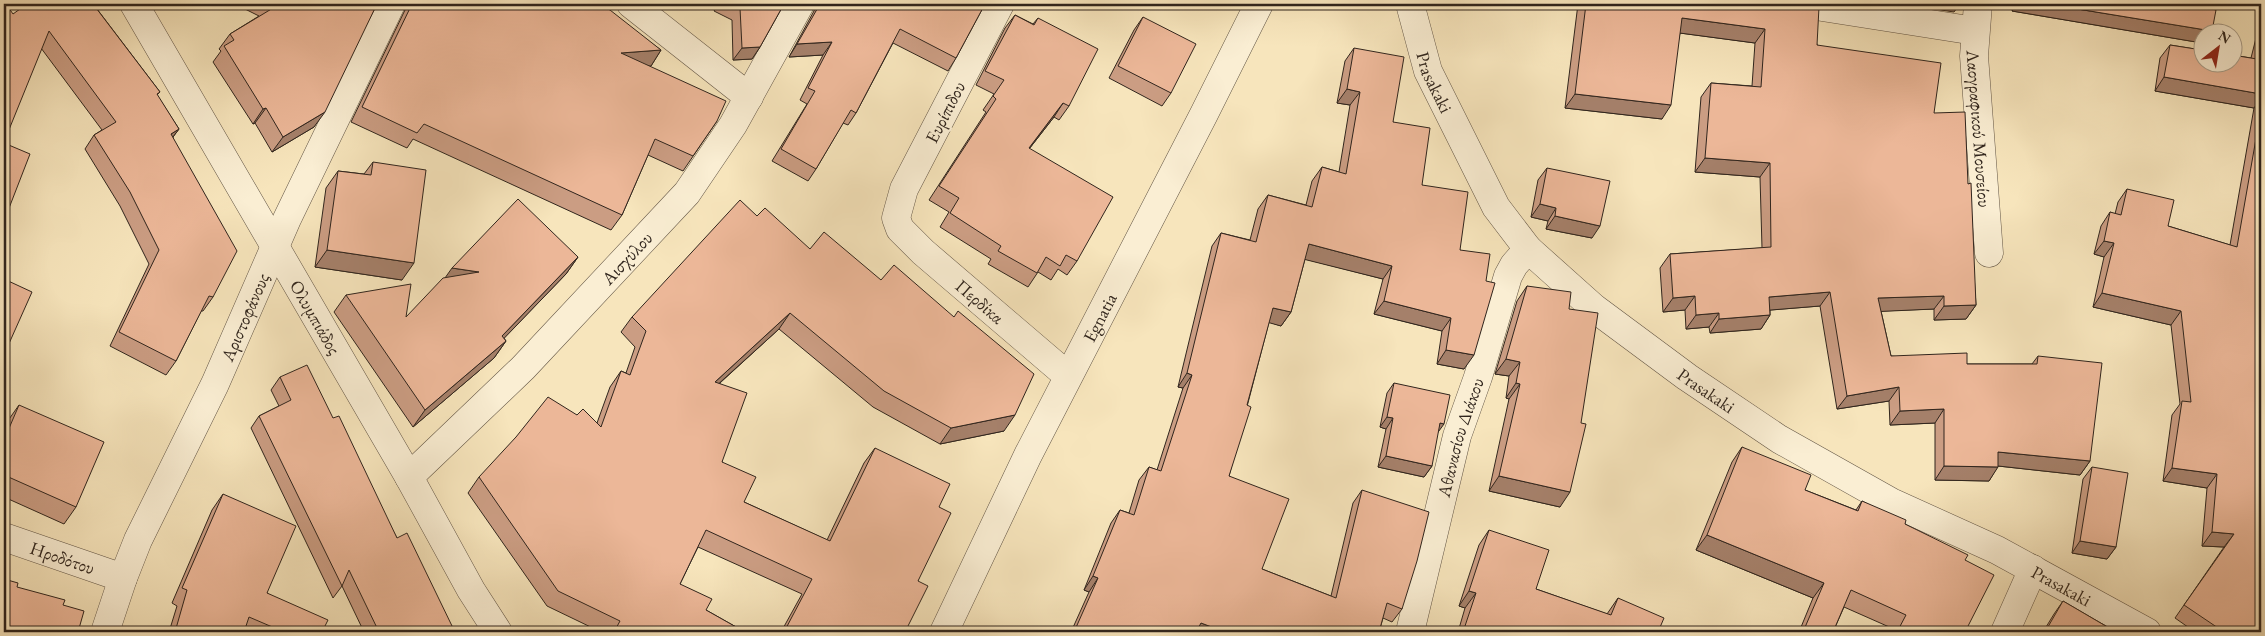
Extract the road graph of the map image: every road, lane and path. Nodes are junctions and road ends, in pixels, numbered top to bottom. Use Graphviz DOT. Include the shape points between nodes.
graph roads {
  1 [pos="134,4"];
  2 [pos="391,4"];
  3 [pos="631,4"];
  4 [pos="800,4"];
  5 [pos="1000,4"];
  6 [pos="1259,4"];
  7 [pos="1410,4"];
  8 [pos="1803,4"];
  9 [pos="1978,4"];
  10 [pos="1975,31"];
  11 [pos="749,98"];
  12 [pos="897,221"];
  13 [pos="274,247"];
  14 [pos="1528,249"];
  15 [pos="1989,253"];
  16 [pos="1068,376"];
  17 [pos="409,477"];
  18 [pos="4,537"];
  19 [pos="2033,569"];
  20 [pos="123,578"];
  21 [pos="105,632"];
  22 [pos="498,632"];
  23 [pos="944,632"];
  24 [pos="1410,632"];
  25 [pos="2006,632"];
  26 [pos="2147,632"];
  1 -- 13 [label="street, Ολυμπιάδος"];
  2 -- 13 [label="street, Αριστοφάνους"];
  3 -- 11 [label="street"];
  4 -- 11 [label="street, Αισχύλου"];
  5 -- 12 [label="street, Ευρίπιδου" via="904,190"];
  6 -- 16 [label="street, Egnatia"];
  7 -- 14 [label="street, Prasakaki" via="1423,56 1437,92 1496,207"];
  8 -- 10 [label="street"];
  9 -- 10 [label="street, Λαογραφικού Μουσείου"];
  10 -- 15 [label="street, Λαογραφικού Μουσείου" via="1974,56"];
  11 -- 17 [label="street, Αισχύλου" via="700,177 664,220 523,368"];
  12 -- 16 [label="street, Περδίκα" via="900,229 923,252"];
  13 -- 17 [label="street, Ολυμπιάδος"];
  13 -- 20 [label="street, Αριστοφάνους" via="232,348 138,540"];
  14 -- 19 [label="street, Prasakaki" via="1594,308 1644,346 1780,439 1891,502"];
  14 -- 24 [label="street, Αθανασίου Διάκου" via="1508,276 1457,436"];
  16 -- 23 [label="street, Egnatia"];
  17 -- 22 [label="street, Ολυμπιάδος" via="471,590"];
  18 -- 20 [label="street, Ηροδότου"];
  19 -- 25 [label="street"];
  19 -- 26 [label="street, Prasakaki"];
  20 -- 21 [label="street, Αριστοφάνους"];
}
